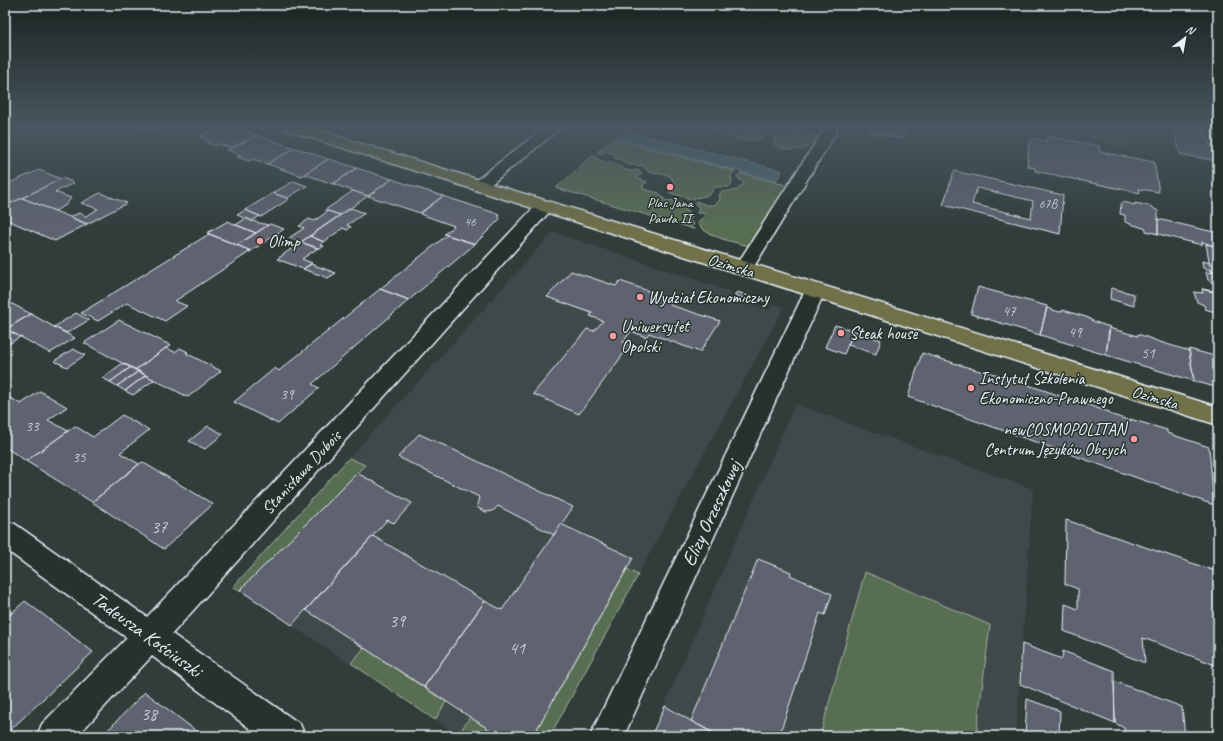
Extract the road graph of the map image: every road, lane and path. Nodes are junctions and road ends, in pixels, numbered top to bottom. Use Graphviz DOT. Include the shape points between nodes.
graph roads {
  1 [pos="400,162"];
  2 [pos="511,162"];
  3 [pos="811,162"];
  4 [pos="479,186"];
  5 [pos="545,206"];
  6 [pos="743,269"];
  7 [pos="815,291"];
  8 [pos="1218,416"];
  9 [pos="5,533"];
  10 [pos="150,636"];
  11 [pos="54,736"];
  12 [pos="288,736"];
  13 [pos="608,736"];
  1 -- 4 [label="main road, Ozimska"];
  2 -- 4 [label="street"];
  3 -- 6 [label="street"];
  4 -- 5 [label="main road, Ozimska"];
  5 -- 6 [label="main road, Ozimska"];
  5 -- 10 [label="street, Stanisława Dubois"];
  6 -- 7 [label="main road, Ozimska"];
  7 -- 8 [label="main road, Ozimska"];
  7 -- 13 [label="street, Elizy Orzeszkowej"];
  9 -- 10 [label="street, Tadeusza Kościuszki"];
  10 -- 11 [label="street, Stanisława Dubois"];
  10 -- 12 [label="street, Tadeusza Kościuszki"];
}
